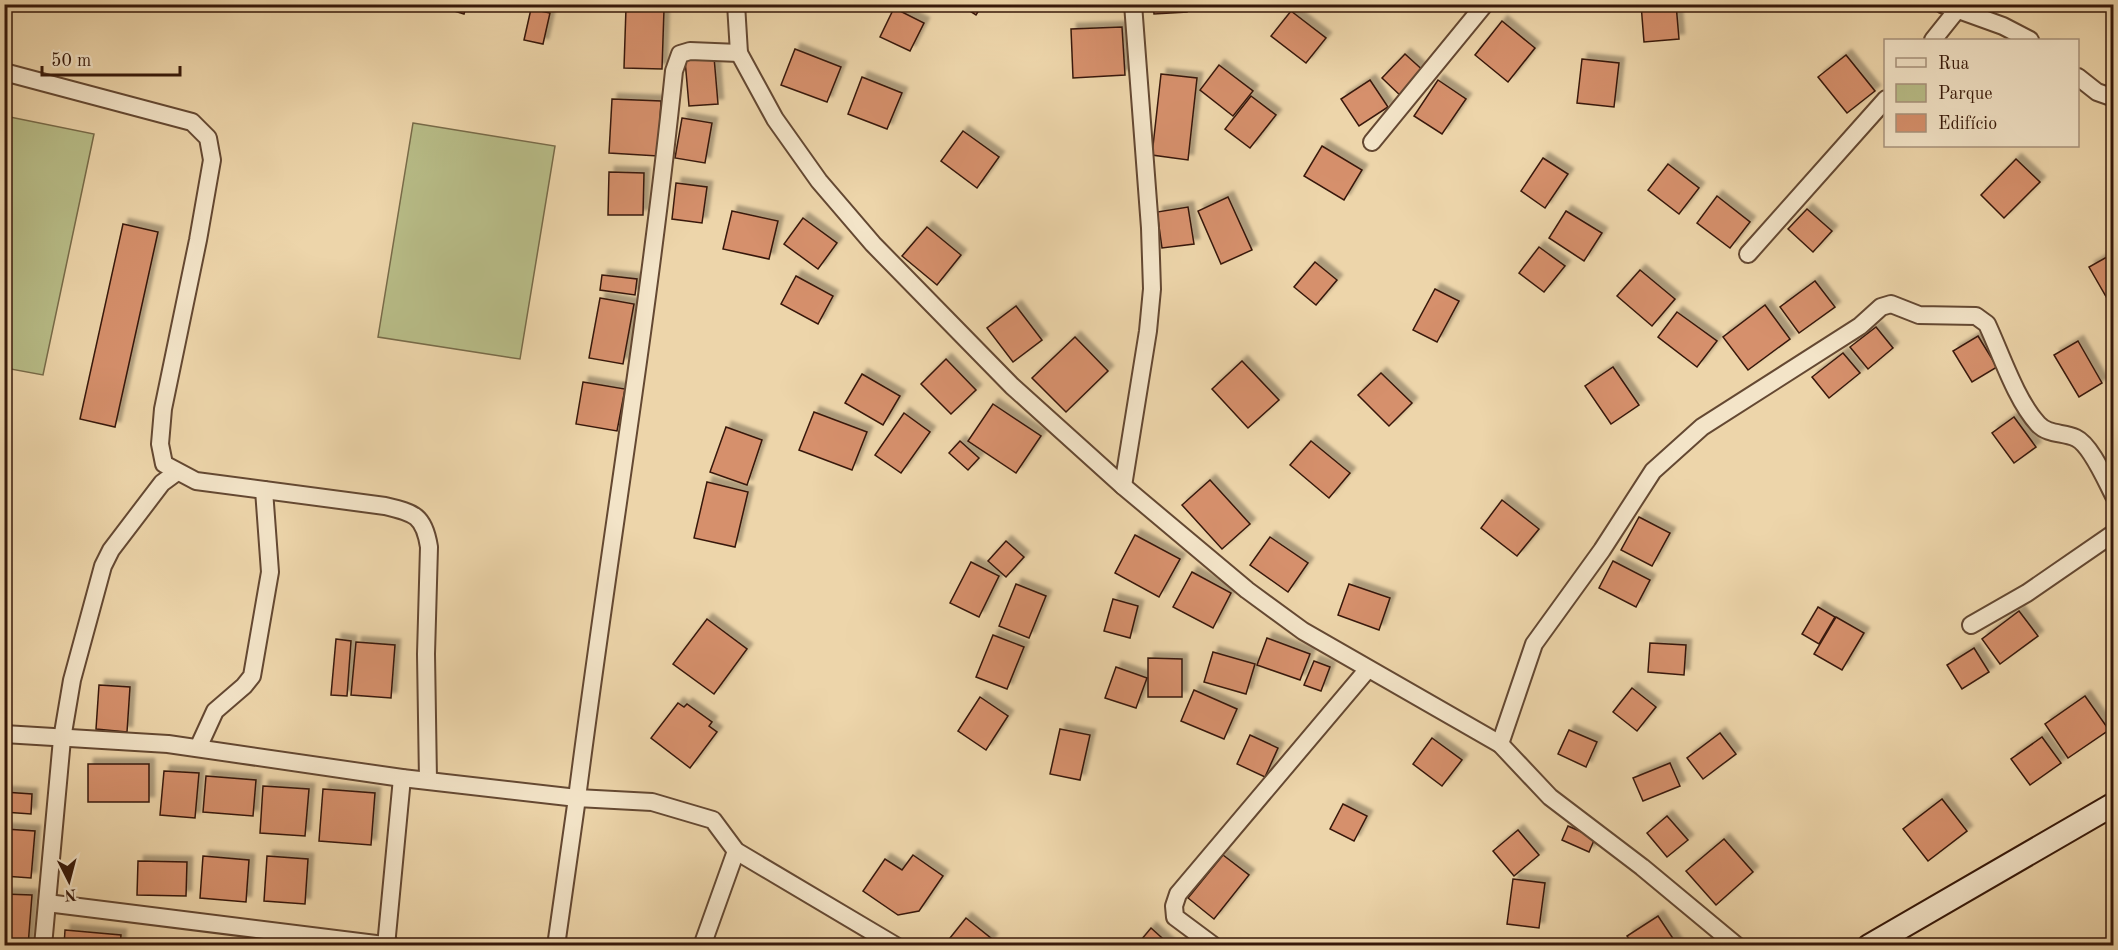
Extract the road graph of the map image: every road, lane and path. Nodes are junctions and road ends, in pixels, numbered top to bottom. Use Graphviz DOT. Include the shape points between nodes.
graph roads {
  1 [pos="736,4"];
  2 [pos="1133,4"];
  3 [pos="1485,4"];
  4 [pos="1950,7"];
  5 [pos="1934,39"];
  6 [pos="2028,39"];
  7 [pos="739,53"];
  8 [pos="4,72"];
  9 [pos="2079,78"];
  10 [pos="2114,98"];
  11 [pos="1884,101"];
  12 [pos="1372,142"];
  13 [pos="1748,254"];
  14 [pos="177,472"];
  15 [pos="1124,486"];
  16 [pos="264,490"];
  17 [pos="2114,496"];
  18 [pos="2114,532"];
  19 [pos="1971,625"];
  20 [pos="1368,669"];
  21 [pos="4,734"];
  22 [pos="62,739"];
  23 [pos="1500,744"];
  24 [pos="198,748"];
  25 [pos="402,778"];
  26 [pos="428,780"];
  27 [pos="577,798"];
  28 [pos="2114,804"];
  29 [pos="736,851"];
  30 [pos="47,903"];
  31 [pos="43,945"];
  32 [pos="386,945"];
  33 [pos="392,945"];
  34 [pos="556,945"];
  35 [pos="702,945"];
  36 [pos="896,945"];
  37 [pos="1214,945"];
  38 [pos="1737,945"];
  39 [pos="1869,945"];
  1 -- 7 [label="street"];
  2 -- 15 [label="street" via="1152,288"];
  3 -- 12 [label="street"];
  4 -- 5 [label="street"];
  4 -- 6 [label="street"];
  7 -- 15 [label="street" via="775,118 819,181 873,243 1012,386"];
  7 -- 27 [label="street" via="690,51 680,54 674,71"];
  8 -- 14 [label="street" via="192,122 208,138 212,160 161,433 164,464"];
  9 -- 10 [label="street" via="2097,92"];
  11 -- 13 [label="street"];
  14 -- 16 [label="street" via="196,481"];
  14 -- 22 [label="street" via="162,483 107,557 72,680"];
  15 -- 20 [label="street" via="1247,590 1303,631"];
  16 -- 24 [label="street" via="270,572 252,676 215,711"];
  16 -- 26 [label="street" via="408,511 420,519 427,531"];
  17 -- 23 [label="street" via="2088,448 2078,438 2039,425 1987,324 1976,316 1919,315 1891,304 1881,307 1860,326 1702,427 1653,471 1534,644"];
  18 -- 19 [label="street" via="2027,593"];
  20 -- 23 [label="street"];
  20 -- 37 [label="street" via="1178,894 1175,917"];
  21 -- 22 [label="street"];
  22 -- 24 [label="street" via="132,740"];
  22 -- 30 [label="street"];
  23 -- 38 [label="street" via="1550,797"];
  24 -- 25 [label="street"];
  25 -- 26 [label="street"];
  25 -- 32 [label="street"];
  26 -- 27 [label="street"];
  27 -- 29 [label="street" via="652,802 713,820"];
  27 -- 34 [label="street"];
  28 -- 39 [label="main road"];
  29 -- 35 [label="street"];
  29 -- 36 [label="street"];
  30 -- 31 [label="street"];
  30 -- 32 [label="street"];
  32 -- 33 [label="street"];
}
